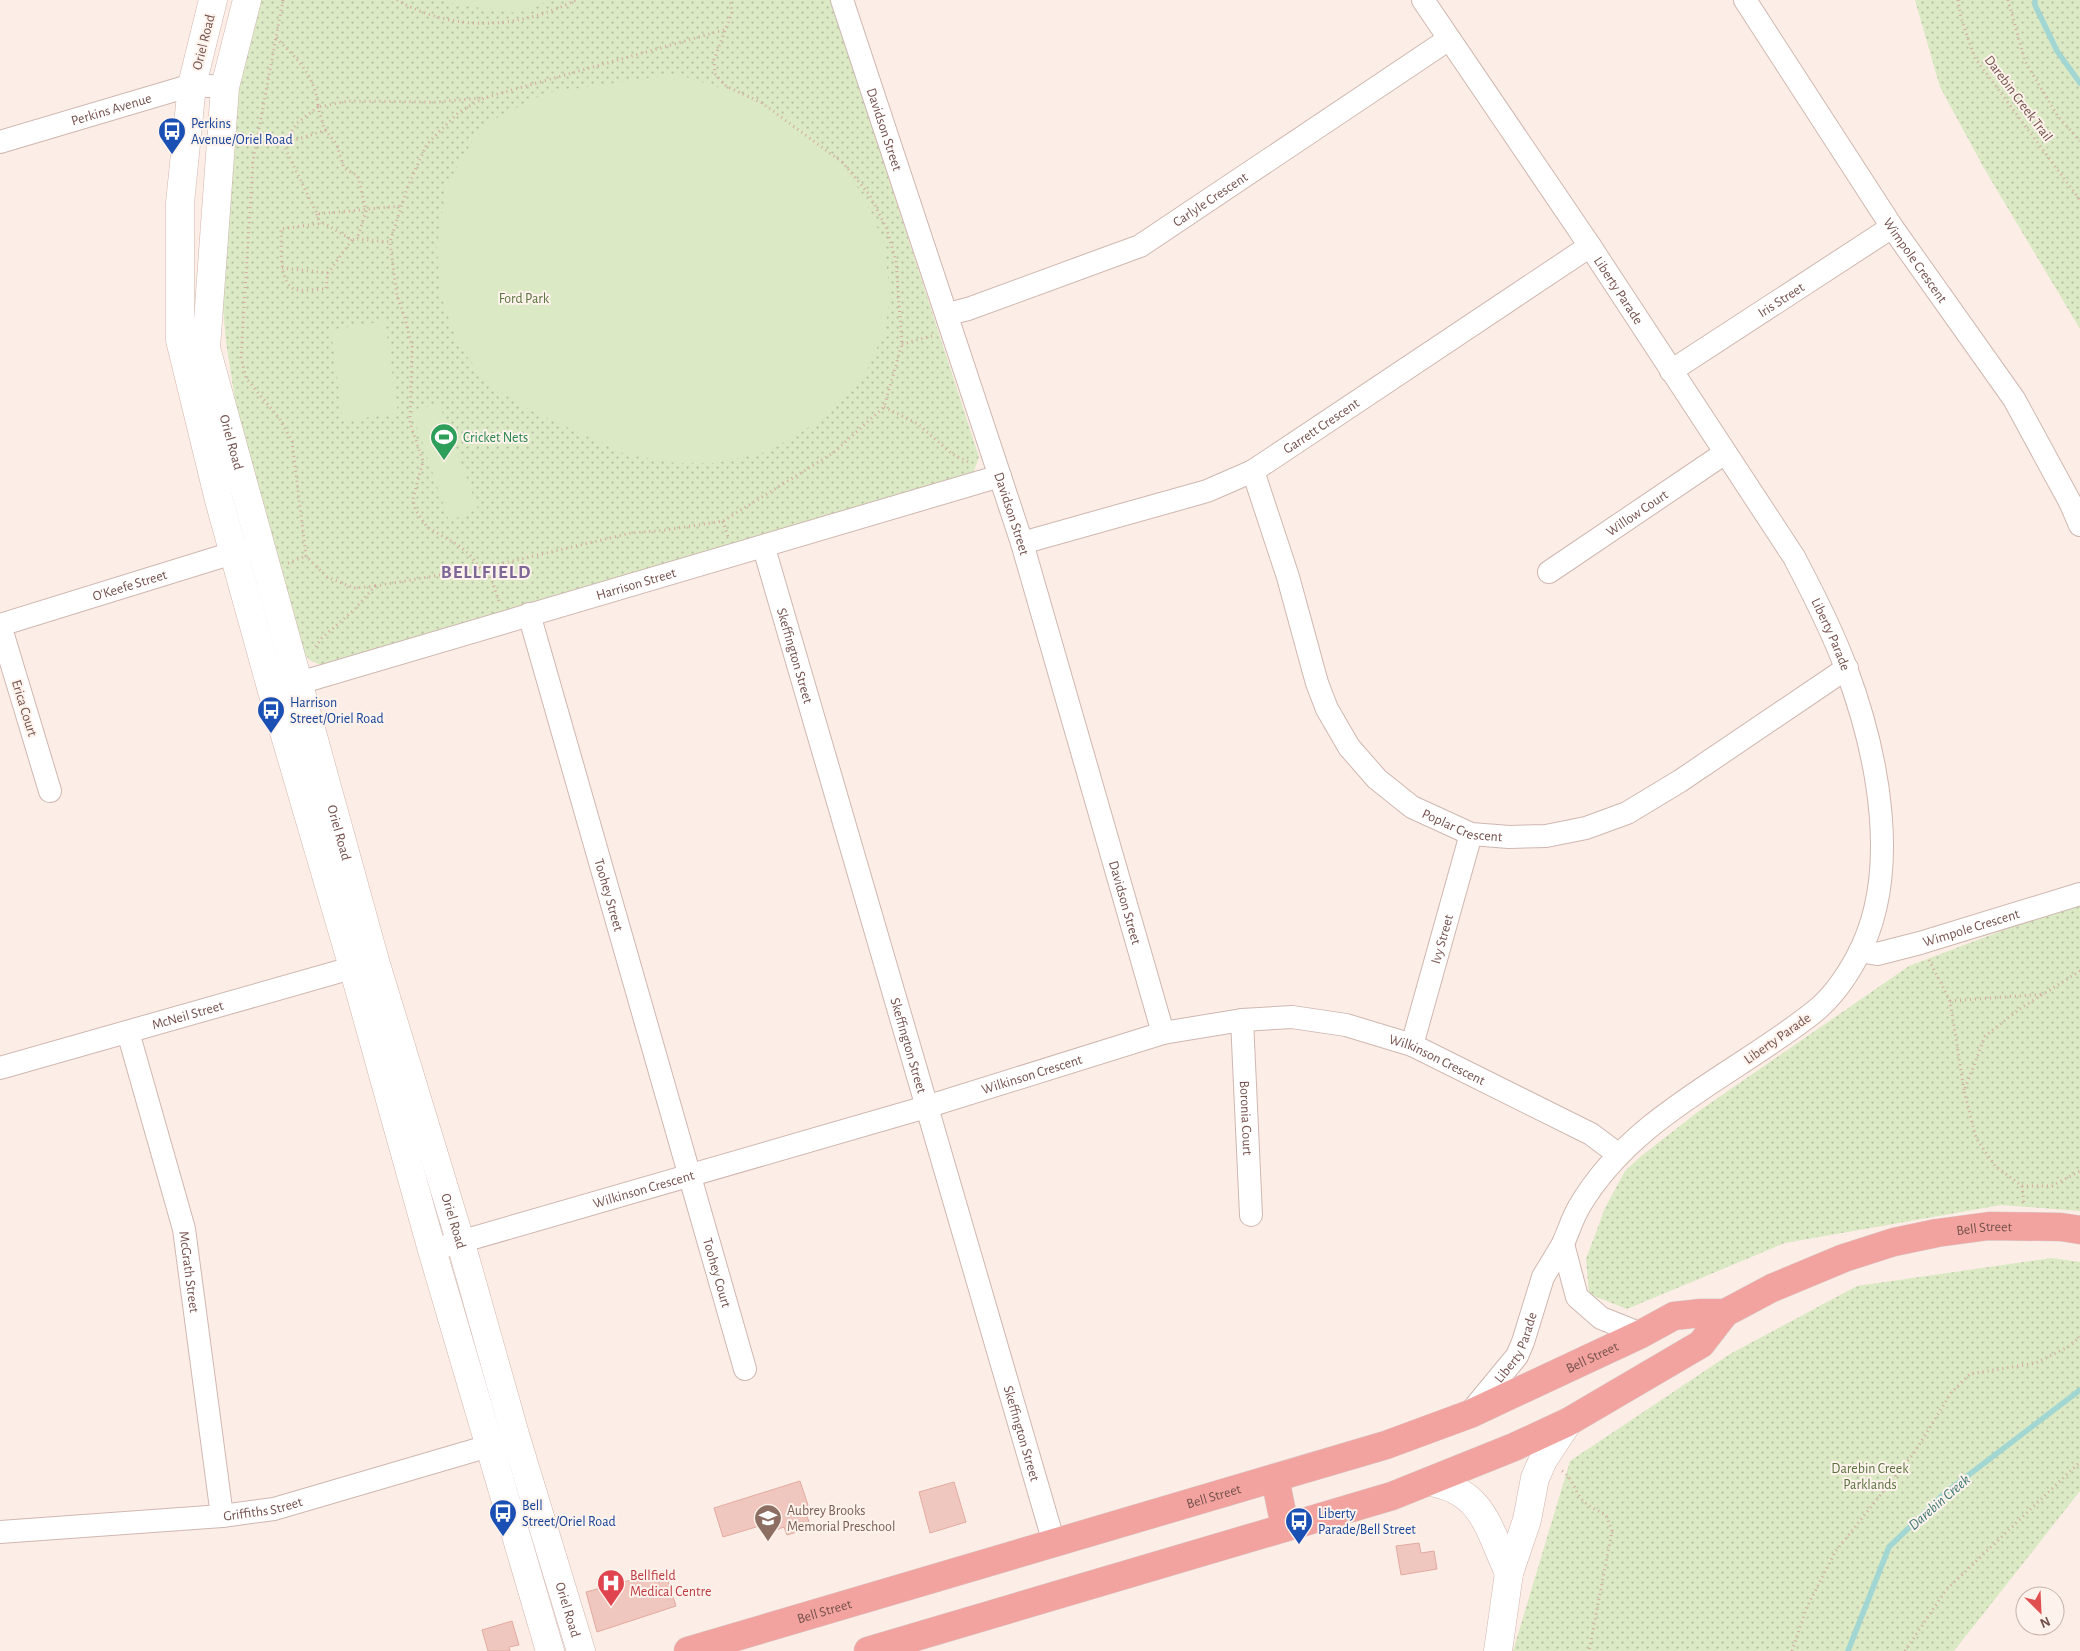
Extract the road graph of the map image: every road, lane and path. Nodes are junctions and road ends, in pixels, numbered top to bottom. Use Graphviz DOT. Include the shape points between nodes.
graph roads {
  1 [pos="213,0"];
  2 [pos="247,0"];
  3 [pos="283,0"];
  4 [pos="398,0"];
  5 [pos="576,0"];
  6 [pos="730,0"];
  7 [pos="842,0"];
  8 [pos="1424,0"];
  9 [pos="1745,0"];
  10 [pos="1958,0"];
  11 [pos="2008,0"];
  12 [pos="727,28"];
  13 [pos="276,38"];
  14 [pos="1449,38"];
  15 [pos="192,85"];
  16 [pos="225,87"];
  17 [pos="484,98"];
  18 [pos="318,107"];
  19 [pos="326,130"];
  20 [pos="220,135"];
  21 [pos="258,141"];
  22 [pos="2080,141"];
  23 [pos="0,142"];
  24 [pos="283,144"];
  25 [pos="2080,200"];
  26 [pos="401,206"];
  27 [pos="366,210"];
  28 [pos="316,214"];
  29 [pos="320,224"];
  30 [pos="1892,227"];
  31 [pos="357,239"];
  32 [pos="352,240"];
  33 [pos="390,242"];
  34 [pos="1590,246"];
  35 [pos="282,268"];
  36 [pos="328,274"];
  37 [pos="948,314"];
  38 [pos="1671,371"];
  39 [pos="884,407"];
  40 [pos="1725,453"];
  41 [pos="1254,472"];
  42 [pos="992,479"];
  43 [pos="2080,525"];
  44 [pos="1022,543"];
  45 [pos="764,548"];
  46 [pos="247,549"];
  47 [pos="480,568"];
  48 [pos="1549,572"];
  49 [pos="375,586"];
  50 [pos="529,614"];
  51 [pos="0,625"];
  52 [pos="312,652"];
  53 [pos="1847,668"];
  54 [pos="298,683"];
  55 [pos="272,691"];
  56 [pos="50,791"];
  57 [pos="1471,834"];
  58 [pos="2080,894"];
  59 [pos="1920,943"];
  60 [pos="1860,951"];
  61 [pos="364,964"];
  62 [pos="2080,971"];
  63 [pos="2045,994"];
  64 [pos="1950,1001"];
  65 [pos="1242,1020"];
  66 [pos="128,1032"];
  67 [pos="1163,1033"];
  68 [pos="1412,1045"];
  69 [pos="0,1068"];
  70 [pos="1964,1091"];
  71 [pos="926,1107"];
  72 [pos="1619,1155"];
  73 [pos="2080,1171"];
  74 [pos="690,1176"];
  75 [pos="2022,1186"];
  76 [pos="2024,1204"];
  77 [pos="1251,1215"];
  78 [pos="2070,1228"];
  79 [pos="460,1240"];
  80 [pos="1562,1246"];
  81 [pos="432,1250"];
  82 [pos="1725,1313"];
  83 [pos="1641,1334"];
  84 [pos="2080,1337"];
  85 [pos="745,1369"];
  86 [pos="1470,1414"];
  87 [pos="1568,1422"];
  88 [pos="516,1438"];
  89 [pos="489,1446"];
  90 [pos="2080,1462"];
  91 [pos="1275,1478"];
  92 [pos="1535,1478"];
  93 [pos="1429,1482"];
  94 [pos="222,1516"];
  95 [pos="1285,1528"];
  96 [pos="0,1532"];
  97 [pos="1054,1543"];
  98 [pos="1509,1573"];
  99 [pos="550,1651"];
  100 [pos="581,1651"];
  101 [pos="688,1651"];
  102 [pos="868,1651"];
  103 [pos="1498,1651"];
  104 [pos="1589,1651"];
  105 [pos="1792,1651"];
  106 [pos="1905,1651"];
  1 -- 15 [label="main road, Oriel Road"];
  2 -- 16 [label="main road, Oriel Road"];
  3 -- 13 [label="path"];
  4 -- 5 [label="path" via="444,19 493,25 552,12"];
  6 -- 12 [label="path" via="732,12"];
  7 -- 37 [label="street, Davidson Street"];
  8 -- 14 [label="street, Liberty Parade"];
  9 -- 30 [label="street, Wimpole Crescent"];
  10 -- 25 [label="path, Darebin Creek Trail" via="1975,58"];
  11 -- 22 [label="path" via="2025,61 2057,115"];
  12 -- 17 [label="path"];
  12 -- 39 [label="path" via="714,60 715,74 726,86 762,103 842,162 869,194 886,227 896,261 902,344"];
  13 -- 18 [label="path" via="305,68 317,96"];
  13 -- 21 [label="path"];
  14 -- 34 [label="street, Liberty Parade"];
  14 -- 37 [label="street, Carlyle Crescent" via="1140,246"];
  15 -- 16 [label="street, Perkins Avenue"];
  15 -- 23 [label="street, Perkins Avenue"];
  15 -- 46 [label="main road, Oriel Road" via="180,204 180,340 219,500"];
  16 -- 20 [label="main road, Oriel Road"];
  17 -- 18 [label="path" via="436,102 348,101"];
  17 -- 26 [label="path" via="459,112 427,144"];
  18 -- 19 [label="path"];
  18 -- 24 [label="path" via="297,123"];
  19 -- 24 [label="path"];
  19 -- 27 [label="path" via="337,145 344,168 358,176"];
  20 -- 21 [label="path"];
  20 -- 46 [label="main road, Oriel Road" via="206,348"];
  21 -- 24 [label="path"];
  21 -- 49 [label="path" via="253,161 241,357 246,378 279,418 292,441 306,556 327,577 354,588"];
  24 -- 28 [label="path"];
  26 -- 27 [label="path"];
  26 -- 33 [label="path"];
  27 -- 28 [label="path"];
  27 -- 31 [label="path"];
  28 -- 29 [label="path"];
  29 -- 32 [label="path" via="324,223"];
  29 -- 35 [label="path" via="281,229"];
  30 -- 38 [label="street, Iris Street"];
  30 -- 43 [label="street, Wimpole Crescent" via="2014,399"];
  31 -- 32 [label="path"];
  31 -- 33 [label="path"];
  32 -- 36 [label="path"];
  33 -- 47 [label="path" via="397,296 412,347 410,423 423,461 413,499 415,509 427,526 458,545"];
  34 -- 38 [label="street, Liberty Parade"];
  34 -- 41 [label="street, Garrett Crescent"];
  35 -- 36 [label="path"];
  35 -- 36 [label="path" via="290,287 297,290 326,289"];
  37 -- 42 [label="street, Davidson Street"];
  38 -- 40 [label="street, Liberty Parade"];
  39 -- 42 [label="path" via="918,424 952,454 981,468"];
  39 -- 47 [label="path" via="833,454 723,521 631,533"];
  40 -- 48 [label="street, Willow Court"];
  40 -- 53 [label="street, Liberty Parade" via="1794,557"];
  41 -- 44 [label="street, Garrett Crescent" via="1207,491"];
  41 -- 57 [label="street, Poplar Crescent" via="1288,577 1317,683 1327,709 1349,747 1377,779 1412,806"];
  42 -- 44 [label="street, Davidson Street"];
  42 -- 45 [label="street, Harrison Street"];
  44 -- 67 [label="street, Davidson Street"];
  45 -- 50 [label="street, Harrison Street"];
  45 -- 71 [label="street, Skeffington Street"];
  46 -- 51 [label="street, O'Keefe Street"];
  46 -- 54 [label="main road, Oriel Road"];
  46 -- 55 [label="main road, Oriel Road"];
  47 -- 49 [label="path"];
  49 -- 52 [label="path"];
  50 -- 54 [label="street, Harrison Street"];
  50 -- 74 [label="street, Toohey Street"];
  51 -- 56 [label="street, Erica Court"];
  53 -- 57 [label="street, Poplar Crescent" via="1627,813 1586,828 1546,836"];
  53 -- 60 [label="street, Liberty Parade" via="1867,736 1883,833 1879,895 1872,924"];
  54 -- 55 [label="street, Harrison Street"];
  54 -- 61 [label="main road, Oriel Road"];
  55 -- 61 [label="main road, Oriel Road"];
  57 -- 68 [label="street, Ivy Street"];
  58 -- 59 [label="street, Wimpole Crescent"];
  59 -- 60 [label="street, Wimpole Crescent" via="1877,954"];
  59 -- 64 [label="path"];
  60 -- 72 [label="street, Liberty Parade" via="1842,983 1817,1010 1649,1127"];
  61 -- 66 [label="street, McNeil Street"];
  61 -- 79 [label="main road, Oriel Road"];
  61 -- 81 [label="main road, Oriel Road"];
  62 -- 63 [label="path"];
  63 -- 64 [label="path"];
  63 -- 70 [label="path" via="1985,1036"];
  64 -- 70 [label="path"];
  65 -- 67 [label="street, Wilkinson Crescent"];
  65 -- 68 [label="street, Wilkinson Crescent" via="1292,1017 1346,1025"];
  65 -- 77 [label="street, Boronia Court"];
  66 -- 69 [label="street, McNeil Street"];
  66 -- 94 [label="street, McGrath Street" via="184,1228"];
  67 -- 71 [label="street, Wilkinson Crescent"];
  68 -- 72 [label="street, Wilkinson Crescent" via="1591,1134"];
  70 -- 75 [label="path" via="1976,1138 1995,1166"];
  71 -- 74 [label="street, Wilkinson Crescent"];
  71 -- 97 [label="street, Skeffington Street"];
  72 -- 80 [label="street, Liberty Parade" via="1579,1208"];
  73 -- 75 [label="path" via="2052,1186"];
  74 -- 79 [label="street, Wilkinson Crescent"];
  74 -- 85 [label="street, Toohey Court"];
  75 -- 76 [label="path"];
  78 -- 82 [label="highway, Bell Street" via="1988,1226 1894,1242 1808,1272"];
  79 -- 81 [label="street, Wilkinson Crescent"];
  79 -- 88 [label="main road, Oriel Road"];
  80 -- 83 [label="street" via="1576,1297 1601,1318"];
  80 -- 86 [label="street, Liberty Parade" via="1543,1277 1517,1356"];
  81 -- 89 [label="main road, Oriel Road"];
  82 -- 83 [label="highway, Bell Street" via="1674,1316"];
  82 -- 87 [label="highway, Bell Street" via="1701,1344"];
  83 -- 86 [label="highway, Bell Street"];
  84 -- 105 [label="path" via="2068,1347 2036,1363 1970,1374 1951,1393 1914,1453 1834,1552 1807,1607"];
  86 -- 91 [label="highway, Bell Street" via="1386,1445"];
  87 -- 92 [label="main road"];
  87 -- 93 [label="highway, Bell Street"];
  88 -- 89 [label="street, Griffiths Street"];
  88 -- 100 [label="main road, Oriel Road"];
  89 -- 94 [label="street, Griffiths Street" via="274,1509"];
  89 -- 99 [label="main road, Oriel Road"];
  90 -- 106 [label="path" via="1946,1590"];
  91 -- 95 [label="highway"];
  91 -- 97 [label="highway, Bell Street"];
  92 -- 98 [label="main road" via="1527,1520"];
  92 -- 104 [label="path" via="1560,1469 1570,1477 1580,1498 1606,1515 1612,1531"];
  93 -- 95 [label="highway, Bell Street"];
  93 -- 98 [label="main road" via="1457,1490 1477,1508 1495,1536"];
  94 -- 96 [label="street, Griffiths Street"];
  95 -- 102 [label="highway, Bell Street"];
  97 -- 101 [label="highway, Bell Street"];
  98 -- 103 [label="main road"];
}
